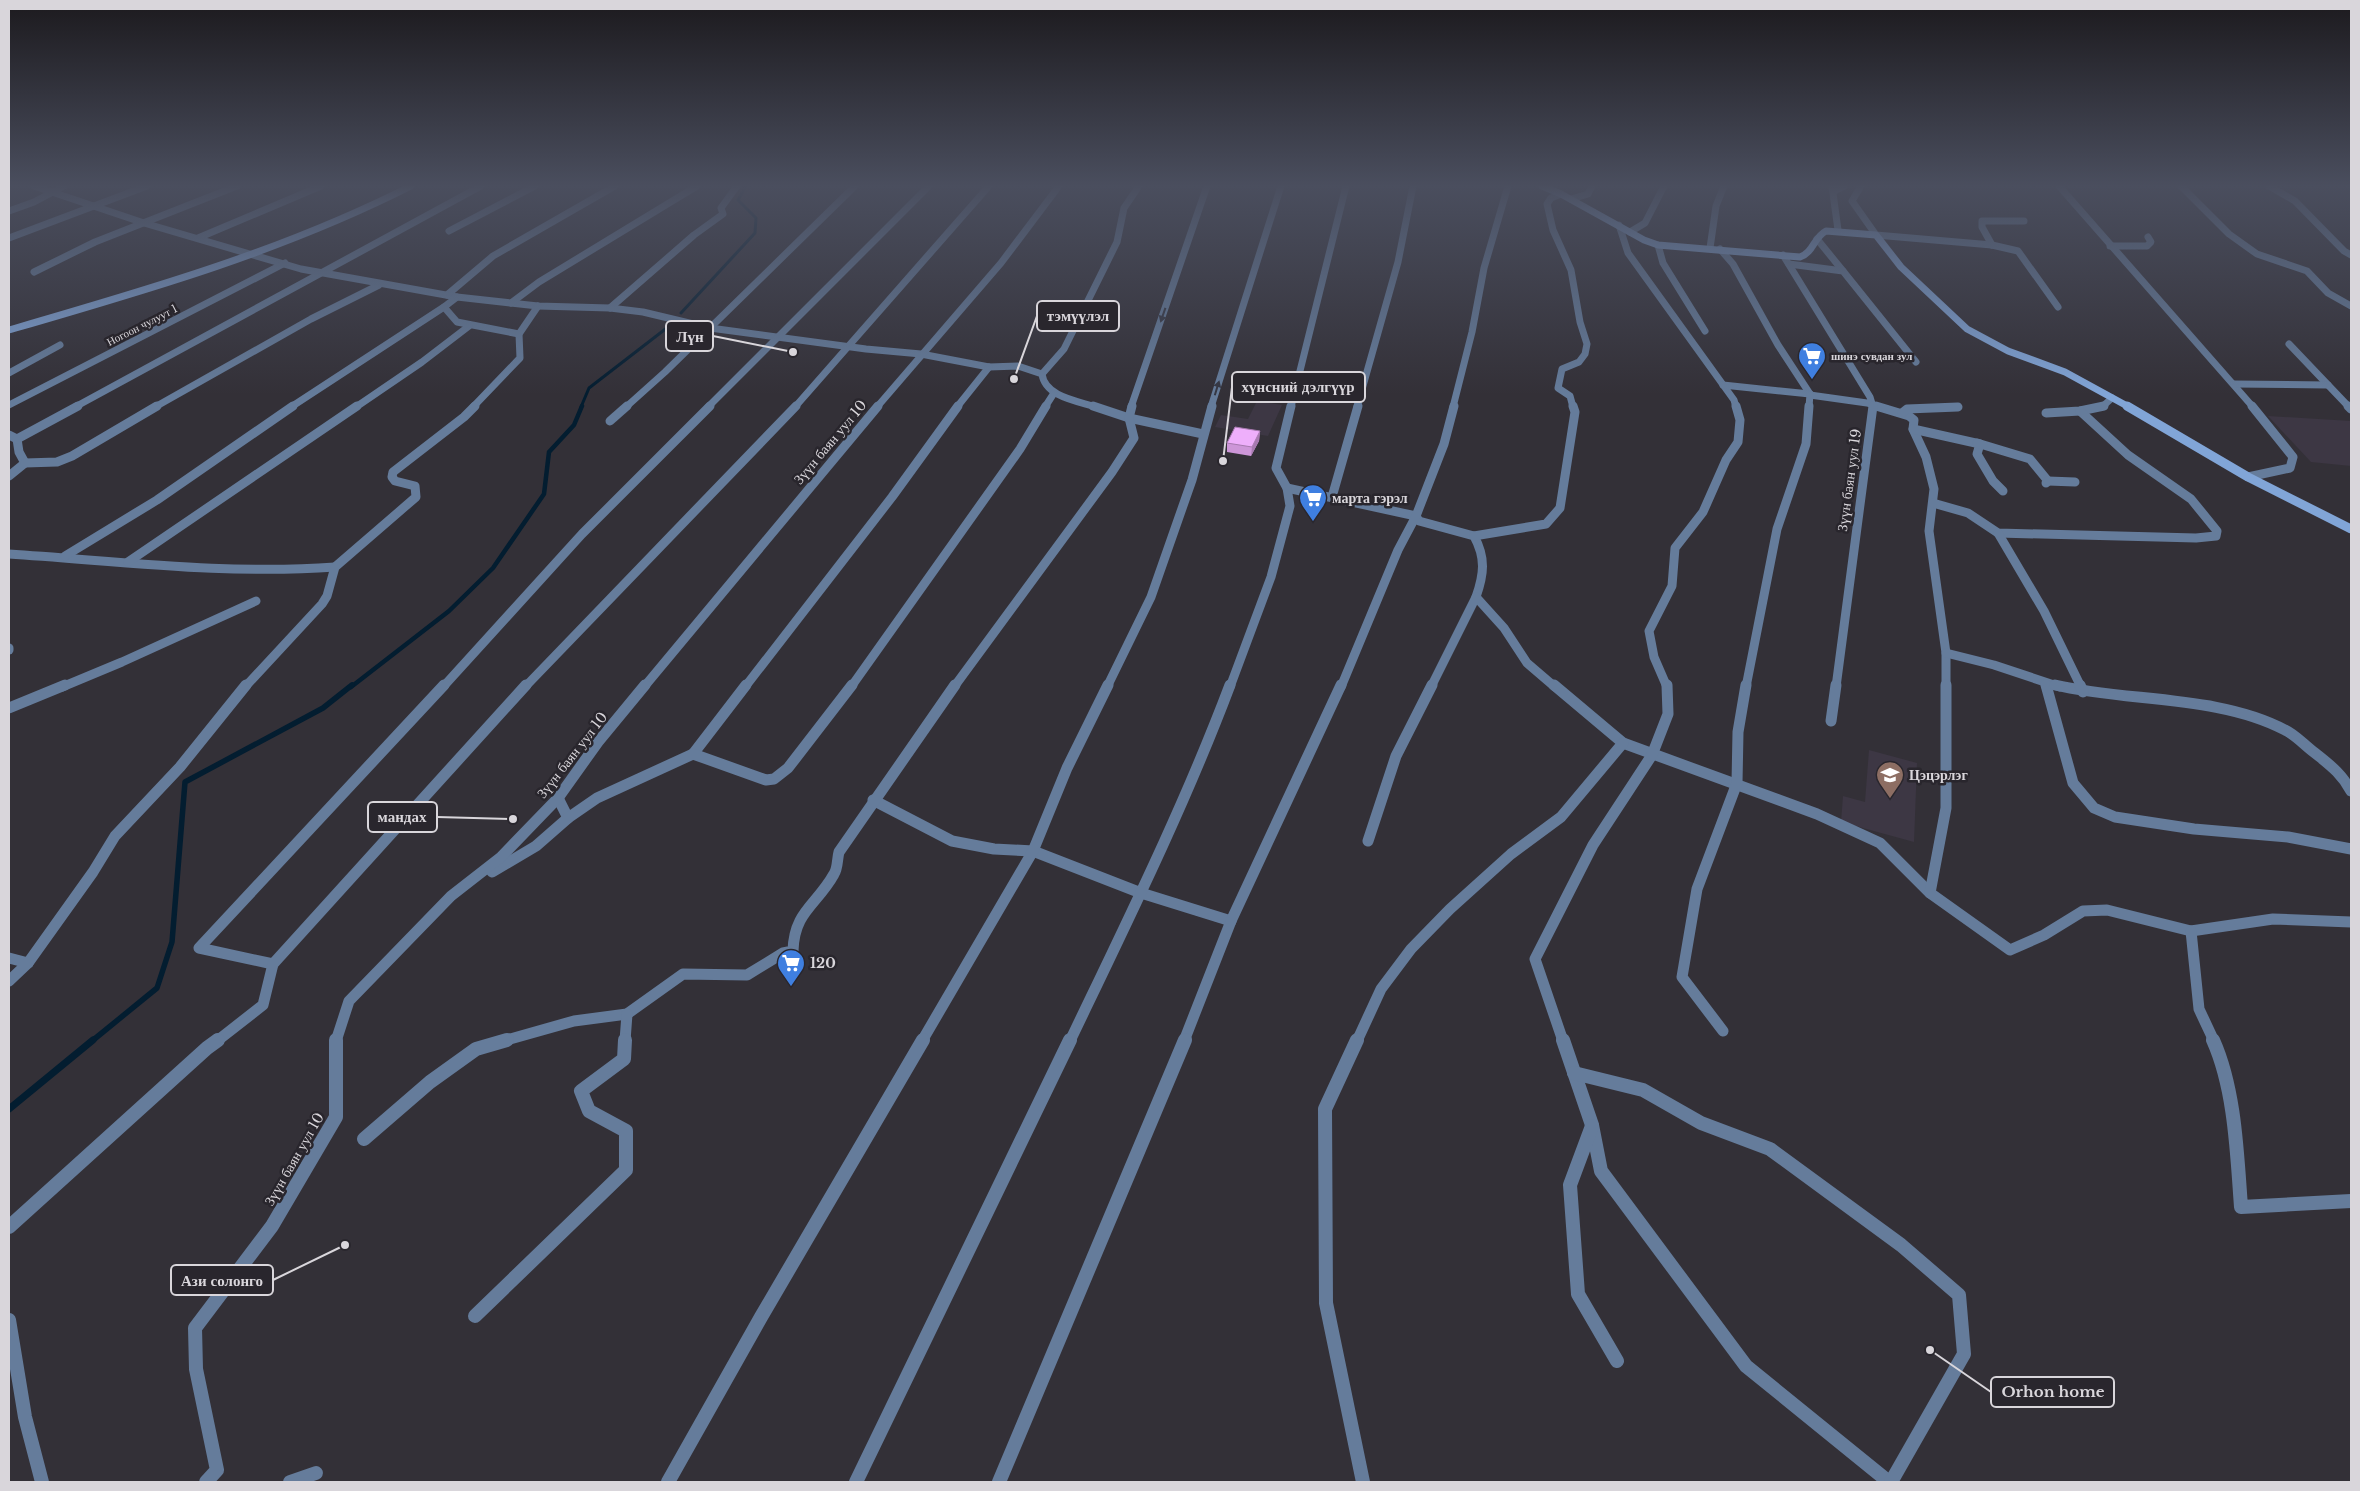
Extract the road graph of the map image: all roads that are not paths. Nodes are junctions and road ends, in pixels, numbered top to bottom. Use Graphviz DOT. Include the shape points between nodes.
graph roads {
  1 [pos="1783,255"];
  2 [pos="67,256"];
  3 [pos="252,256"];
  4 [pos="256,256"];
  5 [pos="353,256"];
  6 [pos="494,256"];
  7 [pos="582,256"];
  8 [pos="670,256"];
  9 [pos="784,256"];
  10 [pos="859,256"];
  11 [pos="930,256"];
  12 [pos="1007,256"];
  13 [pos="1111,256"];
  14 [pos="1183,256"];
  15 [pos="1259,256"];
  16 [pos="1329,256"];
  17 [pos="1399,256"];
  18 [pos="1488,256"];
  19 [pos="1565,256"];
  20 [pos="1630,256"];
  21 [pos="1662,256"];
  22 [pos="1727,256"];
  23 [pos="1788,256"];
  24 [pos="1804,256"];
  25 [pos="1831,256"];
  26 [pos="1892,256"];
  27 [pos="2022,256"];
  28 [pos="2119,256"];
  29 [pos="2262,256"];
  30 [pos="285,264"];
  31 [pos="1789,264"];
  32 [pos="1843,270"];
  33 [pos="34,272"];
  34 [pos="320,274"];
  35 [pos="380,285"];
  36 [pos="447,295"];
  37 [pos="457,297"];
  38 [pos="510,304"];
  39 [pos="538,306"];
  40 [pos="2351,306"];
  41 [pos="444,307"];
  42 [pos="2058,307"];
  43 [pos="610,308"];
  44 [pos="469,326"];
  45 [pos="710,328"];
  46 [pos="9,330"];
  47 [pos="1705,332"];
  48 [pos="518,334"];
  49 [pos="778,338"];
  50 [pos="2289,344"];
  51 [pos="60,345"];
  52 [pos="848,346"];
  53 [pos="921,354"];
  54 [pos="1916,362"];
  55 [pos="989,367"];
  56 [pos="9,373"];
  57 [pos="1042,374"];
  58 [pos="2234,384"];
  59 [pos="1723,385"];
  60 [pos="2328,386"];
  61 [pos="1054,392"];
  62 [pos="1810,394"];
  63 [pos="2112,398"];
  64 [pos="9,405"];
  65 [pos="1873,405"];
  66 [pos="1958,407"];
  67 [pos="2351,409"];
  68 [pos="2080,411"];
  69 [pos="1902,413"];
  70 [pos="2046,413"];
  71 [pos="1129,418"];
  72 [pos="610,421"];
  73 [pos="1913,428"];
  74 [pos="1203,434"];
  75 [pos="9,435"];
  76 [pos="17,439"];
  77 [pos="1977,443"];
  78 [pos="24,463"];
  79 [pos="9,476"];
  80 [pos="2248,477"];
  81 [pos="2075,482"];
  82 [pos="1287,488"];
  83 [pos="2002,491"];
  84 [pos="1332,497"];
  85 [pos="1933,503"];
  86 [pos="1416,516"];
  87 [pos="2351,529"];
  88 [pos="1998,533"];
  89 [pos="1474,536"];
  90 [pos="9,554"];
  91 [pos="65,556"];
  92 [pos="128,562"];
  93 [pos="335,567"];
  94 [pos="1476,597"];
  95 [pos="256,601"];
  96 [pos="1946,653"];
  97 [pos="2045,684"];
  98 [pos="2083,692"];
  99 [pos="9,708"];
  100 [pos="1831,721"];
  101 [pos="1623,743"];
  102 [pos="693,754"];
  103 [pos="1652,755"];
  104 [pos="1737,783"];
  105 [pos="2351,790"];
  106 [pos="558,798"];
  107 [pos="873,800"];
  108 [pos="568,818"];
  109 [pos="1368,841"];
  110 [pos="2351,849"];
  111 [pos="1033,852"];
  112 [pos="1141,893"];
  113 [pos="1930,893"];
  114 [pos="451,896"];
  115 [pos="1231,921"];
  116 [pos="2351,922"];
  117 [pos="2191,931"];
  118 [pos="9,958"];
  119 [pos="28,963"];
  120 [pos="273,964"];
  121 [pos="9,981"];
  122 [pos="627,1014"];
  123 [pos="1723,1031"];
  124 [pos="1574,1073"];
  125 [pos="1592,1125"];
  126 [pos="364,1139"];
  127 [pos="2351,1201"];
  128 [pos="9,1228"];
  129 [pos="475,1316"];
  130 [pos="9,1320"];
  131 [pos="1617,1361"];
  132 [pos="316,1473"];
  133 [pos="42,1482"];
  134 [pos="206,1482"];
  135 [pos="290,1482"];
  136 [pos="668,1482"];
  137 [pos="856,1482"];
  138 [pos="998,1482"];
  139 [pos="1363,1482"];
  140 [pos="1890,1482"];
  1 -- 31 [label="street"];
  2 -- 33 [label="street"];
  3 -- 46 [label="street"];
  4 -- 30 [label="street"];
  5 -- 34 [label="street"];
  6 -- 36 [label="street"];
  7 -- 38 [label="street"];
  8 -- 43 [label="street"];
  9 -- 45 [label="street"];
  10 -- 49 [label="street"];
  11 -- 52 [label="street"];
  12 -- 53 [label="street, Зүүн баян уул 10"];
  13 -- 57 [label="street" via="1064,349"];
  14 -- 71 [label="street, one-way"];
  74 -- 15 [label="street, one-way"];
  16 -- 82 [label="street" via="1276,468"];
  17 -- 84 [label="street"];
  18 -- 86 [label="street" via="1444,444"];
  19 -- 89 [label="street" via="1571,270 1587,344 1579,362 1562,369 1559,376 1558,388 1570,396 1575,412 1560,508 1546,524"];
  20 -- 59 [label="street"];
  21 -- 47 [label="street"];
  22 -- 62 [label="street"];
  23 -- 24 [label="street"];
  25 -- 32 [label="street"];
  26 -- 63 [label="street" via="1931,298 1967,329 2008,351 2065,372"];
  27 -- 42 [label="street"];
  28 -- 58 [label="street"];
  29 -- 40 [label="street" via="2307,271 2328,293"];
  30 -- 34 [label="street"];
  30 -- 64 [label="street, Ногоон чулуут 1"];
  31 -- 32 [label="street"];
  31 -- 65 [label="street"];
  32 -- 54 [label="street"];
  34 -- 35 [label="street"];
  34 -- 76 [label="street"];
  35 -- 36 [label="street"];
  35 -- 78 [label="street" via="311,319 72,456 58,462"];
  36 -- 37 [label="street"];
  37 -- 38 [label="street"];
  37 -- 41 [label="street"];
  38 -- 39 [label="street"];
  39 -- 43 [label="street"];
  39 -- 48 [label="street"];
  41 -- 44 [label="street" via="457,322"];
  41 -- 91 [label="street" via="157,500"];
  43 -- 45 [label="street" via="643,312"];
  44 -- 48 [label="street"];
  44 -- 92 [label="street" via="422,362"];
  45 -- 49 [label="street"];
  45 -- 72 [label="street"];
  48 -- 93 [label="street" via="520,358 464,417 393,472 395,481 415,486 416,497"];
  49 -- 52 [label="street"];
  49 -- 120 [label="street" via="582,534 199,948"];
  50 -- 60 [label="street"];
  51 -- 56 [label="street"];
  52 -- 53 [label="street"];
  52 -- 120 [label="street" via="799,403 534,678"];
  53 -- 55 [label="street"];
  53 -- 106 [label="street, Зүүн баян уул 10" via="598,742"];
  55 -- 57 [label="street" via="1018,366"];
  55 -- 102 [label="street"];
  57 -- 61 [label="street" via="1043,381"];
  58 -- 60 [label="street"];
  58 -- 80 [label="street" via="2293,457 2290,468"];
  59 -- 62 [label="street"];
  59 -- 103 [label="street" via="1734,400 1740,420 1738,442 1726,460 1703,512 1674,548 1672,586 1649,631 1654,657 1667,683 1668,714"];
  60 -- 67 [label="street"];
  61 -- 71 [label="street"];
  61 -- 102 [label="street" via="1051,402 1020,449 874,657 788,768 774,779 766,780"];
  62 -- 65 [label="street"];
  62 -- 104 [label="street" via="1806,444 1777,529 1755,636 1738,732"];
  63 -- 68 [label="street" via="2103,407"];
  63 -- 80 [label="street"];
  65 -- 69 [label="street"];
  65 -- 100 [label="street, Зүүн баян уул 19"];
  66 -- 69 [label="street" via="1907,409"];
  68 -- 70 [label="street"];
  68 -- 88 [label="street" via="2128,455 2191,499 2217,531 2216,536"];
  69 -- 73 [label="street" via="1914,420"];
  71 -- 74 [label="street"];
  71 -- 107 [label="street" via="1134,438 1112,472 976,653"];
  73 -- 77 [label="street"];
  73 -- 85 [label="street" via="1928,463 1934,490"];
  74 -- 111 [label="street" via="1192,480 1152,597 1067,768"];
  75 -- 76 [label="street"];
  76 -- 78 [label="street" via="18,452"];
  77 -- 81 [label="street" via="2030,459 2047,482"];
  77 -- 83 [label="street" via="1980,444 1977,454"];
  78 -- 79 [label="street"];
  80 -- 87 [label="street"];
  82 -- 84 [label="street"];
  82 -- 112 [label="street" via="1290,506 1272,577 1178,814"];
  84 -- 86 [label="street"];
  85 -- 88 [label="street" via="1968,513"];
  85 -- 96 [label="street" via="1929,531"];
  86 -- 89 [label="street" via="1419,521"];
  86 -- 115 [label="street" via="1398,550 1337,695"];
  88 -- 98 [label="street" via="2062,640"];
  89 -- 94 [label="street" via="1482,548 1485,573"];
  90 -- 91 [label="street"];
  91 -- 92 [label="street"];
  92 -- 93 [label="street" via="237,571"];
  93 -- 119 [label="street" via="322,604 259,669 180,767 115,836"];
  94 -- 101 [label="street" via="1504,628 1527,663"];
  94 -- 109 [label="street" via="1396,756"];
  95 -- 99 [label="street" via="122,662"];
  96 -- 97 [label="street" via="1994,665"];
  96 -- 113 [label="street" via="1946,808"];
  97 -- 98 [label="street"];
  97 -- 110 [label="street" via="2073,783 2094,808 2115,816 2175,826 2288,837"];
  98 -- 105 [label="street" via="2153,698 2260,720 2286,730 2342,775"];
  101 -- 103 [label="street"];
  101 -- 139 [label="street" via="1561,817 1511,854 1411,949 1381,989 1325,1109 1326,1303"];
  102 -- 108 [label="street" via="597,798"];
  103 -- 104 [label="street"];
  103 -- 124 [label="street" via="1593,845 1535,959"];
  104 -- 113 [label="street" via="1880,843"];
  104 -- 123 [label="street" via="1697,889 1682,977"];
  106 -- 108 [label="street"];
  106 -- 114 [label="street, Зүүн баян уул 10" via="501,857"];
  107 -- 111 [label="street" via="952,841"];
  107 -- 122 [label="street" via="839,852 836,872 828,886 795,926 793,951 783,952 747,975 683,974"];
  108 -- 114 [label="street" via="536,846"];
  111 -- 112 [label="street"];
  111 -- 136 [label="street"];
  112 -- 115 [label="street"];
  112 -- 137 [label="street"];
  113 -- 117 [label="street" via="2010,950 2044,935 2083,911 2107,910"];
  114 -- 134 [label="street, Зүүн баян уул 10" via="349,1000 335,1043 336,1117 272,1226 195,1328 196,1369 218,1470"];
  115 -- 138 [label="street" via="1197,1011"];
  116 -- 117 [label="street" via="2273,919"];
  117 -- 127 [label="street" via="2199,1009 2221,1058 2235,1134 2241,1207"];
  118 -- 119 [label="street"];
  119 -- 121 [label="street"];
  120 -- 128 [label="street" via="264,1005 207,1048"];
  122 -- 126 [label="street" via="574,1022 476,1048 430,1082"];
  122 -- 129 [label="street" via="624,1059 581,1091 589,1111 626,1131 626,1170"];
  124 -- 125 [label="street"];
  124 -- 140 [label="street" via="1643,1090 1701,1123 1770,1149 1901,1246 1959,1295 1964,1354"];
  125 -- 131 [label="street" via="1570,1185 1578,1294"];
  125 -- 140 [label="street" via="1602,1171 1746,1366"];
  130 -- 133 [label="street" via="25,1417"];
  132 -- 135 [label="street"];
}
